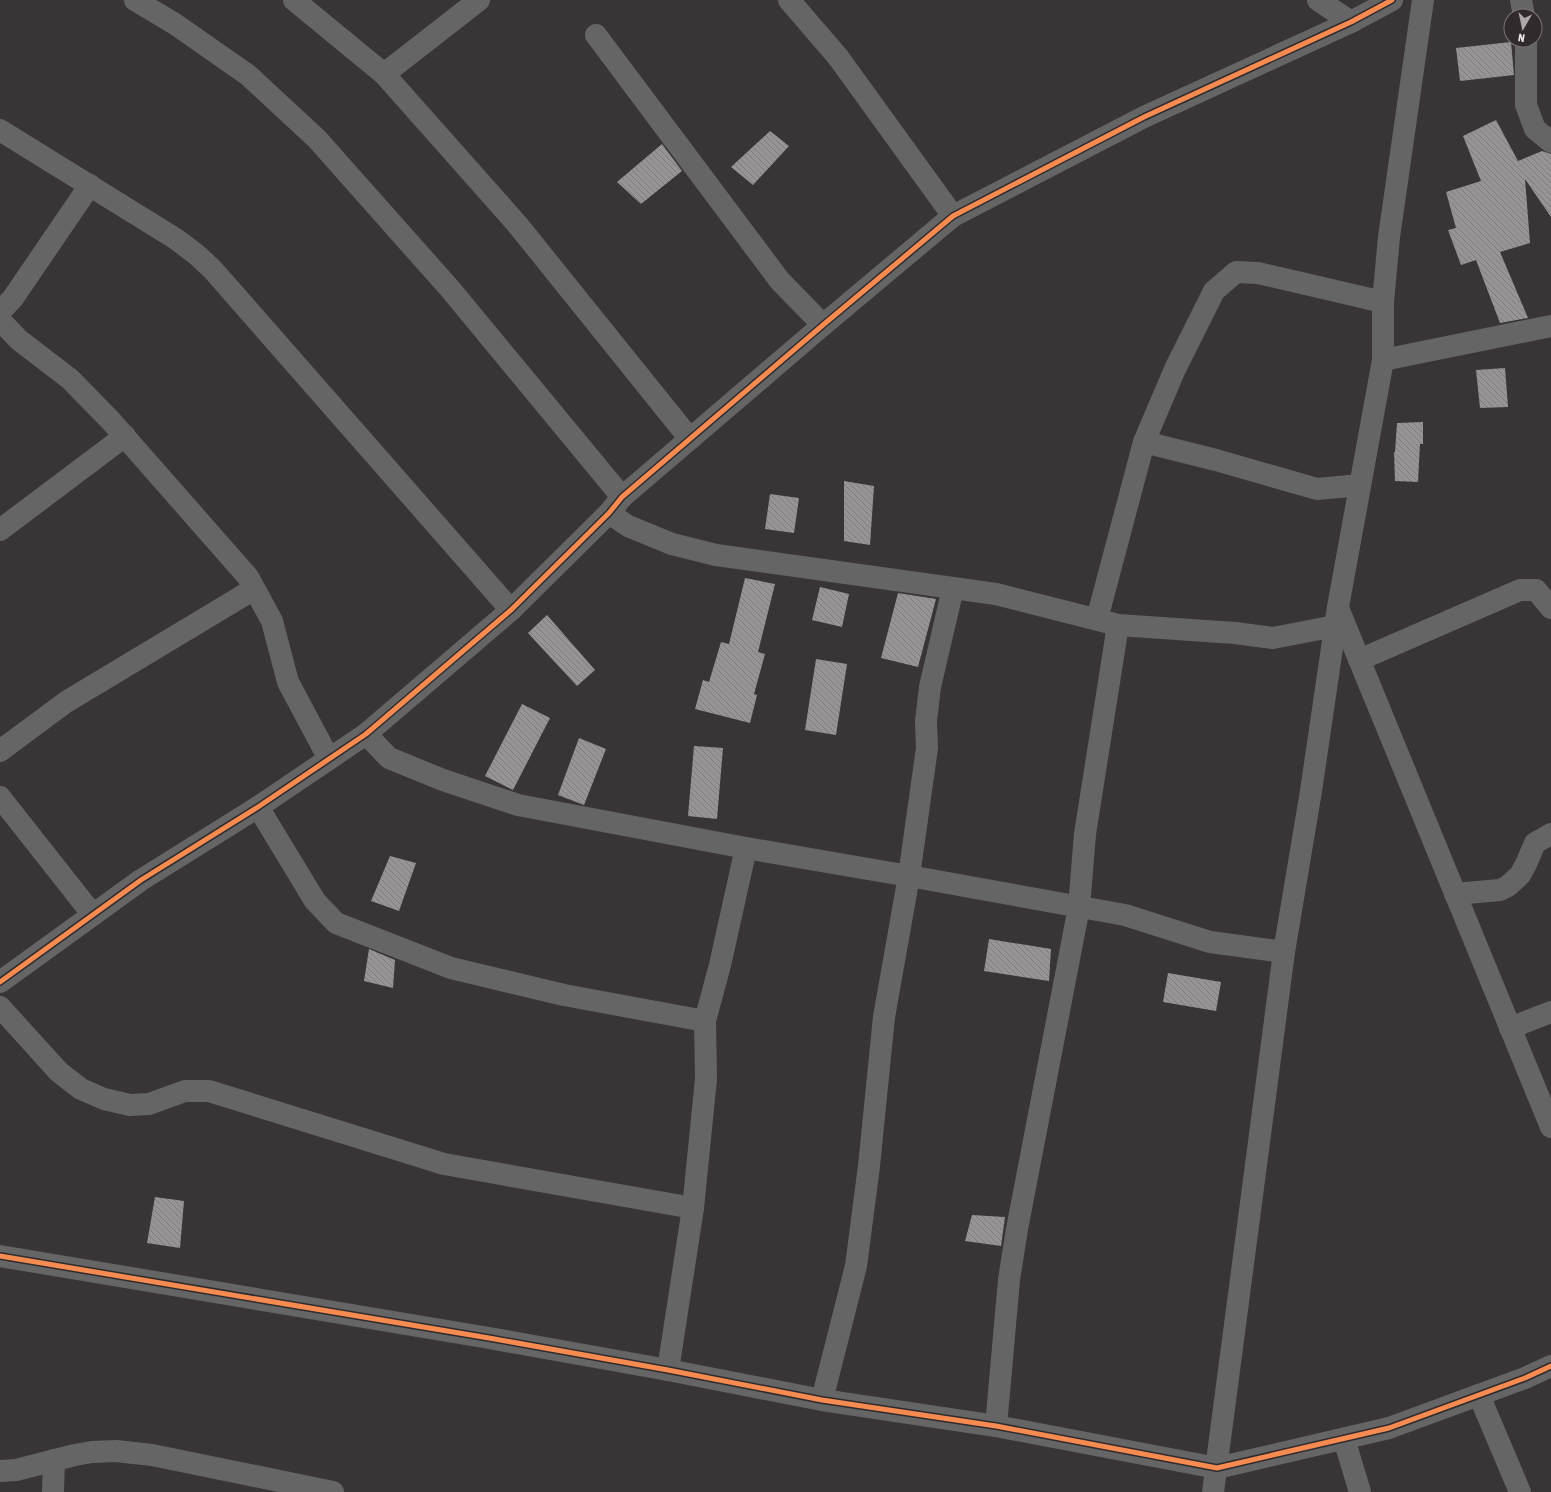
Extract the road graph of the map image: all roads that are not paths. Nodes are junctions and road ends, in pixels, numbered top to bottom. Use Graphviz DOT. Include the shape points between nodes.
graph roads {
  1 [pos="135,0"];
  2 [pos="294,0"];
  3 [pos="479,0"];
  4 [pos="789,0"];
  5 [pos="1318,0"];
  6 [pos="1423,0"];
  7 [pos="1383,2"];
  8 [pos="1351,22"];
  9 [pos="596,35"];
  10 [pos="1526,48"];
  11 [pos="384,74"];
  12 [pos="0,130"];
  13 [pos="1551,142"];
  14 [pos="90,185"];
  15 [pos="953,216"];
  16 [pos="1383,302"];
  17 [pos="0,312"];
  18 [pos="0,320"];
  19 [pos="823,325"];
  20 [pos="1551,326"];
  21 [pos="1384,360"];
  22 [pos="124,436"];
  23 [pos="690,440"];
  24 [pos="1144,442"];
  25 [pos="1360,485"];
  26 [pos="615,505"];
  27 [pos="0,530"];
  28 [pos="254,588"];
  29 [pos="953,588"];
  30 [pos="1551,608"];
  31 [pos="511,610"];
  32 [pos="1337,616"];
  33 [pos="1097,619"];
  34 [pos="1118,624"];
  35 [pos="1359,660"];
  36 [pos="366,734"];
  37 [pos="0,751"];
  38 [pos="329,759"];
  39 [pos="0,797"];
  40 [pos="258,807"];
  41 [pos="1551,834"];
  42 [pos="746,848"];
  43 [pos="909,876"];
  44 [pos="1455,894"];
  45 [pos="1080,907"];
  46 [pos="93,915"];
  47 [pos="1284,952"];
  48 [pos="0,982"];
  49 [pos="0,1007"];
  50 [pos="1551,1012"];
  51 [pos="705,1021"];
  52 [pos="1510,1028"];
  53 [pos="1551,1127"];
  54 [pos="693,1208"];
  55 [pos="0,1256"];
  56 [pos="1551,1366"];
  57 [pos="668,1370"];
  58 [pos="1479,1395"];
  59 [pos="822,1400"];
  60 [pos="996,1426"];
  61 [pos="1344,1439"];
  62 [pos="54,1460"];
  63 [pos="1217,1468"];
  64 [pos="0,1471"];
  65 [pos="53,1492"];
  66 [pos="332,1492"];
  67 [pos="1213,1492"];
  68 [pos="1360,1492"];
  69 [pos="1520,1492"];
  1 -- 26 [label="street" via="175,24 248,75 317,138 451,290"];
  2 -- 11 [label="street"];
  3 -- 11 [label="street"];
  4 -- 15 [label="street" via="838,57"];
  5 -- 8 [label="street"];
  6 -- 16 [label="street" via="1389,237"];
  7 -- 8 [label="street"];
  8 -- 15 [label="street" via="1144,117"];
  9 -- 19 [label="street" via="780,281"];
  10 -- 13 [label="street" via="1526,105 1535,129"];
  11 -- 23 [label="street" via="517,224"];
  12 -- 14 [label="street"];
  14 -- 17 [label="street" via="13,298"];
  14 -- 31 [label="street" via="176,239 213,270"];
  15 -- 19 [label="street"];
  16 -- 21 [label="street"];
  16 -- 24 [label="street" via="1258,273 1236,272 1214,291 1175,369"];
  18 -- 22 [label="street" via="18,340 70,379"];
  19 -- 23 [label="street"];
  20 -- 21 [label="street"];
  21 -- 25 [label="street"];
  22 -- 27 [label="street"];
  22 -- 28 [label="street" via="248,577"];
  23 -- 26 [label="street"];
  24 -- 25 [label="street" via="1317,489"];
  24 -- 33 [label="street"];
  25 -- 32 [label="street"];
  26 -- 29 [label="street" via="628,526 672,544 716,555"];
  26 -- 31 [label="street"];
  28 -- 37 [label="street" via="66,702"];
  28 -- 38 [label="street" via="272,621 288,682"];
  29 -- 33 [label="street" via="996,594"];
  29 -- 43 [label="street" via="930,687 926,721 927,748"];
  30 -- 35 [label="street" via="1536,590 1520,590"];
  31 -- 36 [label="street"];
  32 -- 34 [label="street" via="1273,638"];
  32 -- 35 [label="street"];
  32 -- 47 [label="street"];
  33 -- 34 [label="street"];
  34 -- 45 [label="street" via="1085,834"];
  35 -- 44 [label="street"];
  36 -- 38 [label="street"];
  36 -- 42 [label="street" via="389,758 443,780 518,805"];
  38 -- 40 [label="street"];
  39 -- 46 [label="street"];
  40 -- 46 [label="street" via="141,880"];
  40 -- 51 [label="street" via="316,901 336,923 451,968 564,995"];
  41 -- 44 [label="street" via="1535,843 1520,875 1508,886 1500,890"];
  42 -- 43 [label="street"];
  42 -- 51 [label="street"];
  43 -- 45 [label="street"];
  43 -- 59 [label="street" via="884,1017 856,1266"];
  44 -- 52 [label="street"];
  45 -- 47 [label="street" via="1125,915 1210,942"];
  45 -- 60 [label="street" via="1017,1229 1009,1280"];
  46 -- 48 [label="street"];
  47 -- 63 [label="street"];
  49 -- 54 [label="street" via="60,1072 81,1089 104,1098 130,1105 149,1104 185,1091 209,1091 444,1164"];
  50 -- 52 [label="street"];
  51 -- 54 [label="street" via="706,1079"];
  52 -- 53 [label="street"];
  54 -- 57 [label="street"];
  55 -- 57 [label="street"];
  56 -- 58 [label="street"];
  57 -- 59 [label="street"];
  58 -- 61 [label="street" via="1389,1428"];
  58 -- 69 [label="street"];
  59 -- 60 [label="street"];
  60 -- 63 [label="street"];
  61 -- 63 [label="street"];
  61 -- 68 [label="street"];
  62 -- 64 [label="street" via="16,1470"];
  62 -- 65 [label="street"];
  62 -- 66 [label="street" via="92,1452 116,1451 152,1455"];
  63 -- 67 [label="street"];
}
